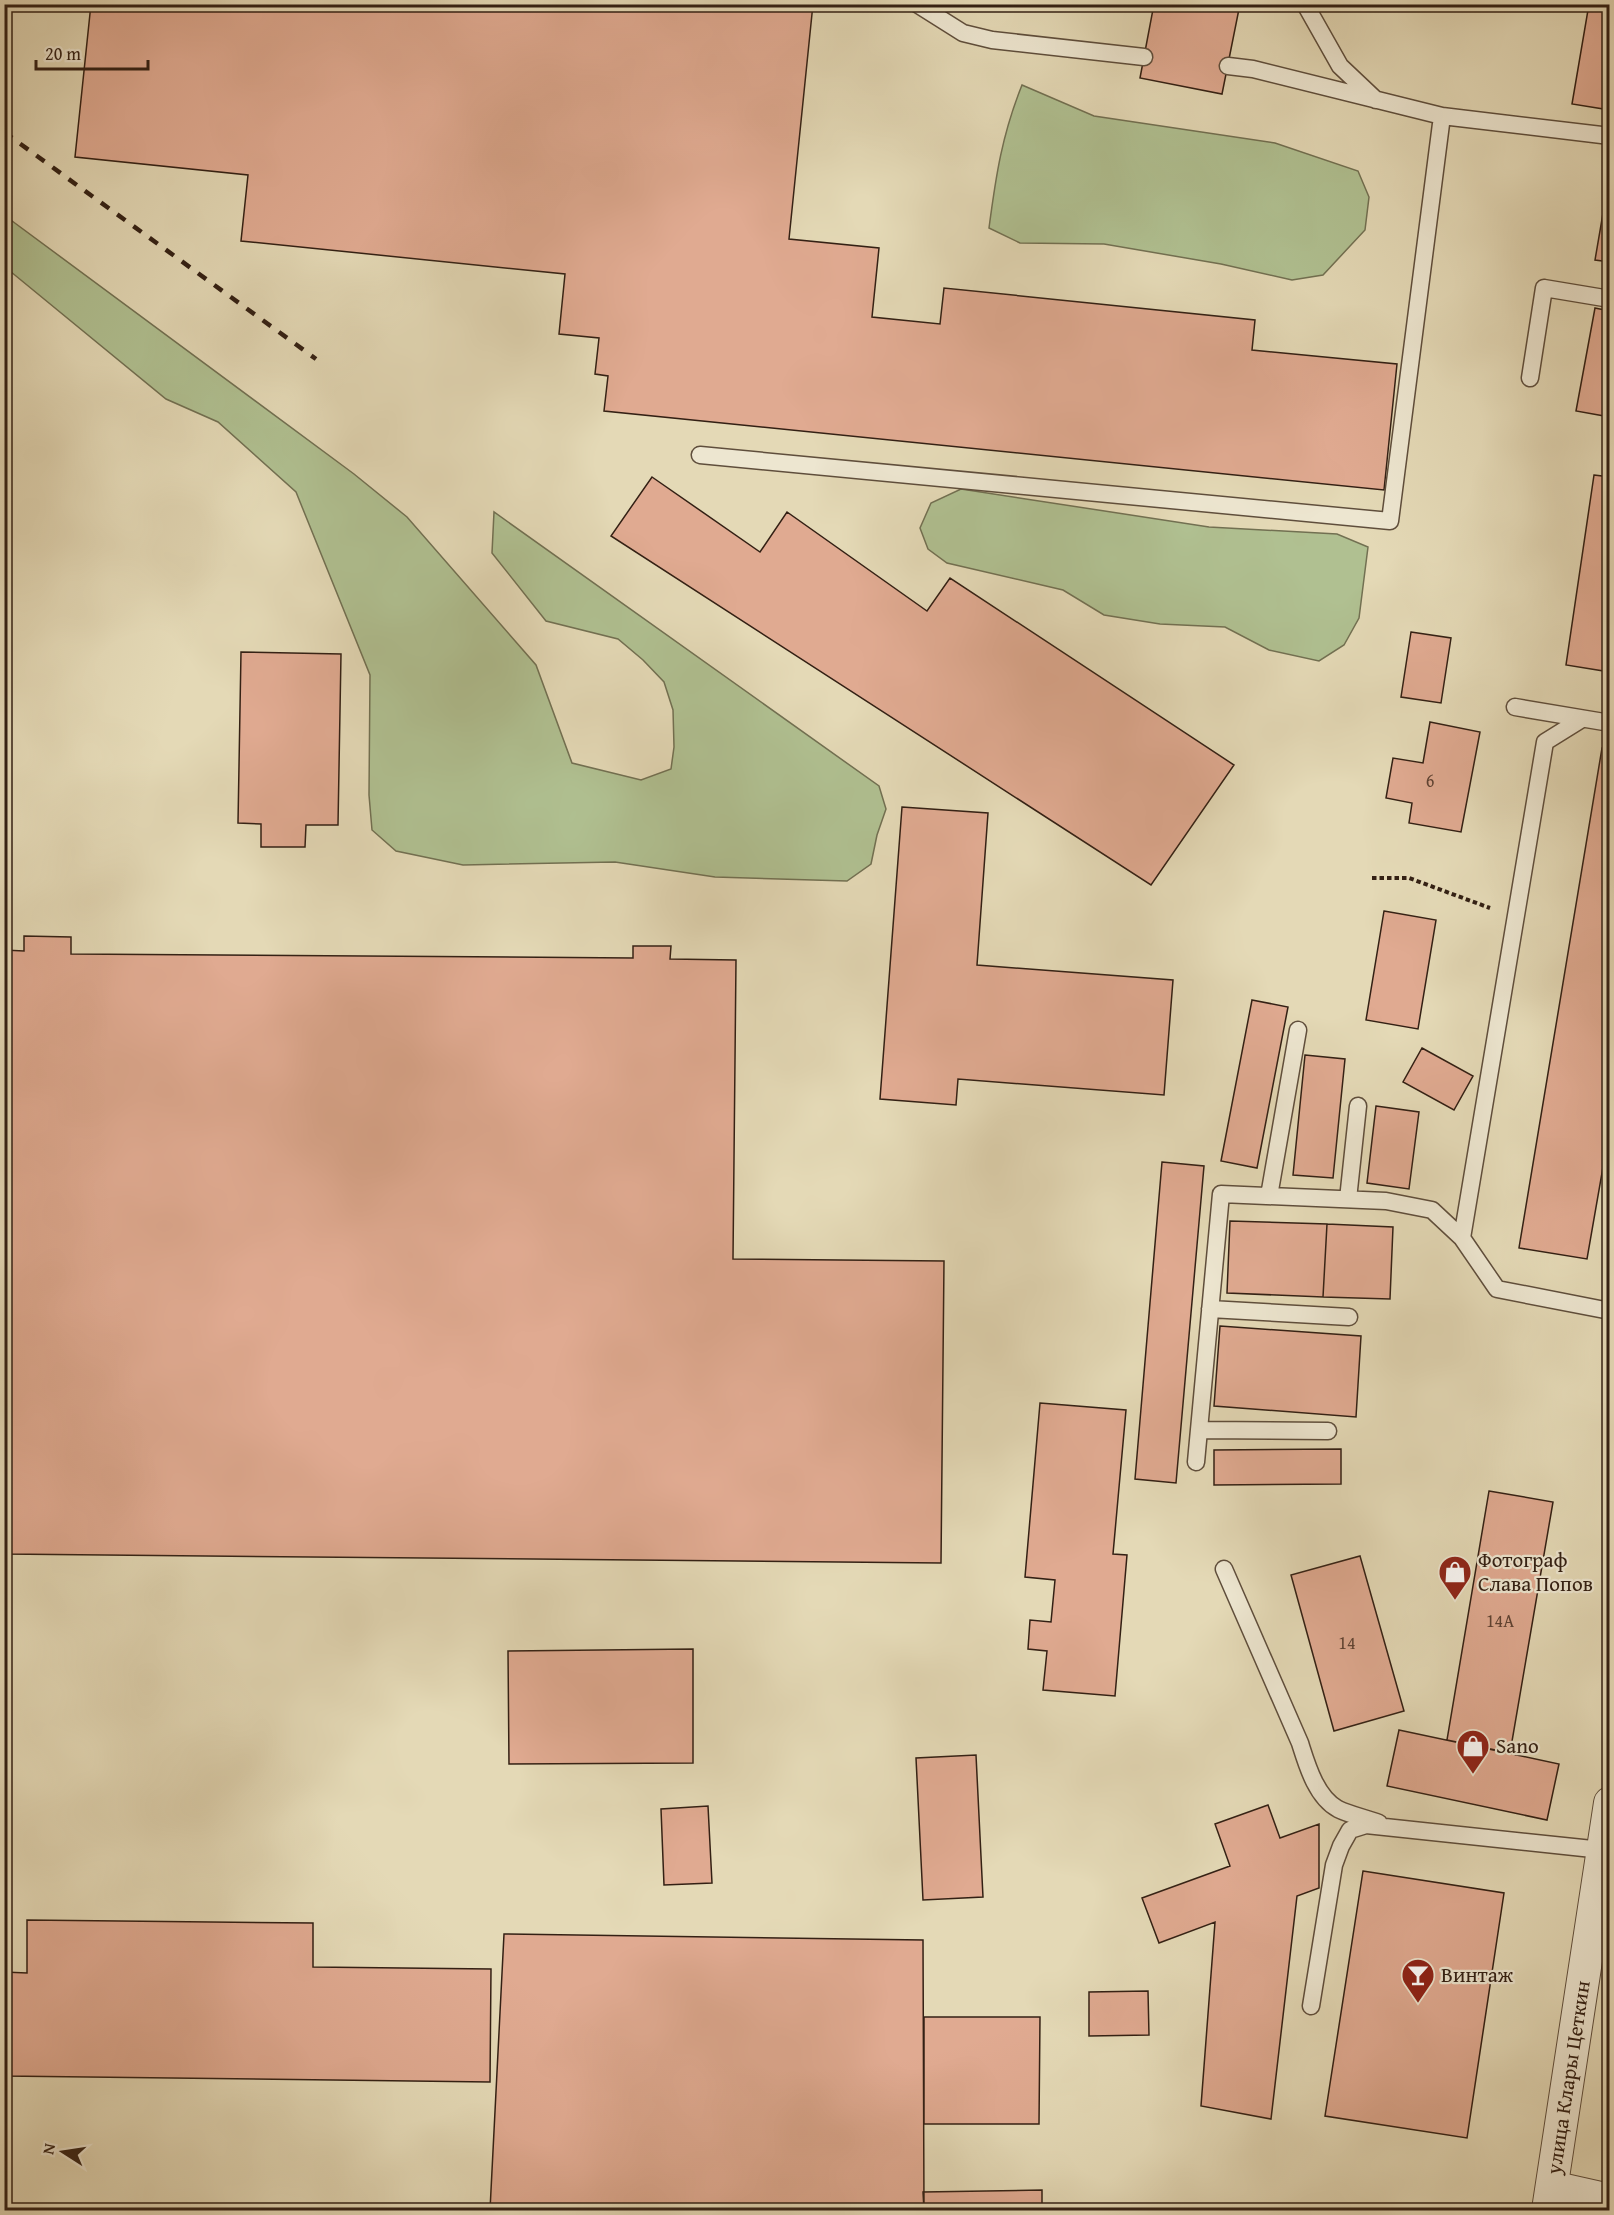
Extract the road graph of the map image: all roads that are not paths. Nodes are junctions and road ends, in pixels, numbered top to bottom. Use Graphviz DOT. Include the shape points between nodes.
graph roads {
  1 [pos="917,4"];
  2 [pos="1305,4"];
  3 [pos="1144,57"];
  4 [pos="1228,66"];
  5 [pos="1377,101"];
  6 [pos="1442,116"];
  7 [pos="1610,136"];
  8 [pos="1610,299"];
  9 [pos="1530,378"];
  10 [pos="700,455"];
  11 [pos="1515,707"];
  12 [pos="1582,719"];
  13 [pos="1610,723"];
  14 [pos="1298,1029"];
  15 [pos="1358,1107"];
  16 [pos="1269,1196"];
  17 [pos="1348,1199"];
  18 [pos="1462,1238"];
  19 [pos="1210,1309"];
  20 [pos="1610,1311"];
  21 [pos="1349,1317"];
  22 [pos="1199,1430"];
  23 [pos="1328,1431"];
  24 [pos="1196,1462"];
  25 [pos="1224,1569"];
  26 [pos="1610,1803"];
  27 [pos="1396,1829"];
  28 [pos="1602,1850"];
  29 [pos="1311,2006"];
  30 [pos="1550,2199"];
  31 [pos="1610,2200"];
  1 -- 3 [label="lane" via="963,33 983,38"];
  2 -- 5 [label="lane" via="1340,66"];
  4 -- 5 [label="lane"];
  5 -- 6 [label="lane"];
  6 -- 7 [label="lane"];
  6 -- 10 [label="lane" via="1390,521"];
  8 -- 9 [label="lane" via="1544,288"];
  11 -- 12 [label="lane"];
  12 -- 13 [label="lane"];
  12 -- 18 [label="lane" via="1545,742"];
  14 -- 16 [label="lane"];
  15 -- 17 [label="lane"];
  16 -- 17 [label="lane"];
  16 -- 19 [label="lane" via="1221,1194"];
  17 -- 18 [label="lane" via="1432,1210"];
  18 -- 20 [label="lane" via="1497,1289"];
  19 -- 21 [label="lane"];
  19 -- 22 [label="lane"];
  22 -- 23 [label="lane"];
  22 -- 24 [label="lane"];
  25 -- 27 [label="lane" via="1323,1796 1337,1808"];
  26 -- 28 [label="street, улица Клары Цеткин"];
  27 -- 28 [label="lane"];
  27 -- 29 [label="lane" via="1366,1825 1350,1830 1341,1846 1334,1865"];
  28 -- 30 [label="street, улица Клары Цеткин"];
  30 -- 31 [label="street"];
}
